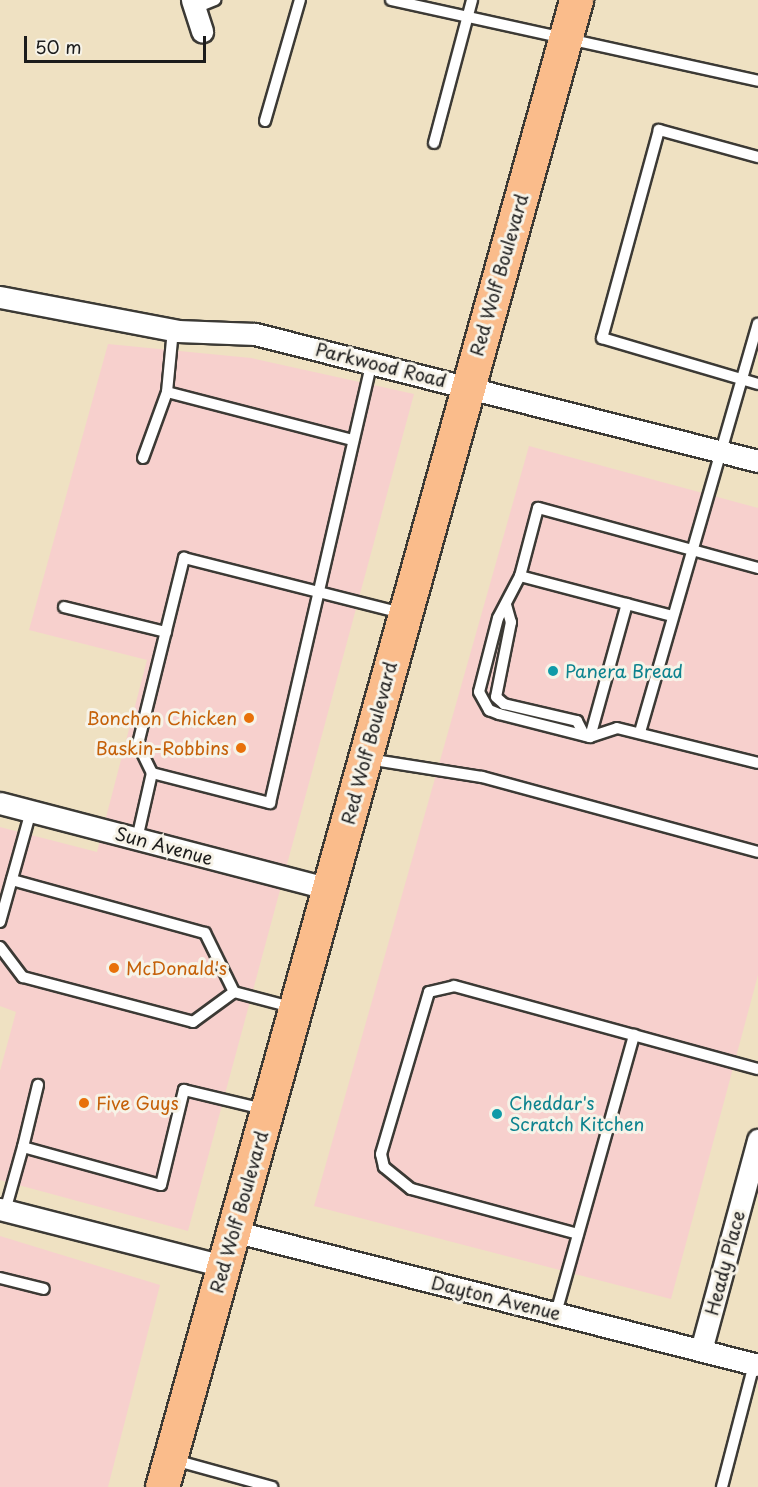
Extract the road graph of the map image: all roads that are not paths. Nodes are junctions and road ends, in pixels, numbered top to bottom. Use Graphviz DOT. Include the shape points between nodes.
graph roads {
  1 [pos="215,0"];
  2 [pos="300,0"];
  3 [pos="391,0"];
  4 [pos="472,0"];
  5 [pos="576,0"];
  6 [pos="194,4"];
  7 [pos="468,17"];
  8 [pos="202,31"];
  9 [pos="566,36"];
  10 [pos="758,81"];
  11 [pos="265,121"];
  12 [pos="434,143"];
  13 [pos="758,157"];
  14 [pos="0,297"];
  15 [pos="758,324"];
  16 [pos="173,330"];
  17 [pos="372,362"];
  18 [pos="743,379"];
  19 [pos="758,384"];
  20 [pos="468,387"];
  21 [pos="167,392"];
  22 [pos="354,440"];
  23 [pos="723,451"];
  24 [pos="143,458"];
  25 [pos="758,461"];
  26 [pos="690,549"];
  27 [pos="758,568"];
  28 [pos="520,576"];
  29 [pos="322,594"];
  30 [pos="627,604"];
  31 [pos="64,607"];
  32 [pos="405,614"];
  33 [pos="672,616"];
  34 [pos="166,632"];
  35 [pos="640,732"];
  36 [pos="587,736"];
  37 [pos="365,759"];
  38 [pos="758,763"];
  39 [pos="152,773"];
  40 [pos="0,803"];
  41 [pos="31,811"];
  42 [pos="137,839"];
  43 [pos="758,852"];
  44 [pos="12,880"];
  45 [pos="329,889"];
  46 [pos="0,922"];
  47 [pos="0,947"];
  48 [pos="234,992"];
  49 [pos="296,1008"];
  50 [pos="634,1035"];
  51 [pos="758,1069"];
  52 [pos="38,1085"];
  53 [pos="267,1110"];
  54 [pos="758,1140"];
  55 [pos="23,1148"];
  56 [pos="2,1210"];
  57 [pos="233,1231"];
  58 [pos="578,1234"];
  59 [pos="224,1266"];
  60 [pos="0,1278"];
  61 [pos="44,1289"];
  62 [pos="556,1313"];
  63 [pos="701,1350"];
  64 [pos="756,1365"];
  65 [pos="166,1473"];
  66 [pos="272,1487"];
  67 [pos="722,1487"];
  1 -- 6 [label="lane"];
  2 -- 11 [label="lane"];
  3 -- 7 [label="lane"];
  4 -- 7 [label="lane"];
  5 -- 9 [label="highway, Red Wolf Boulevard"];
  6 -- 8 [label="street"];
  7 -- 9 [label="lane"];
  7 -- 12 [label="lane"];
  9 -- 10 [label="lane"];
  9 -- 20 [label="highway, Red Wolf Boulevard"];
  13 -- 18 [label="lane" via="659,130 602,338"];
  14 -- 16 [label="street, Parkwood Road"];
  15 -- 18 [label="lane"];
  16 -- 17 [label="street, Parkwood Road" via="255,334"];
  16 -- 21 [label="lane"];
  17 -- 20 [label="street, Parkwood Road"];
  17 -- 22 [label="lane"];
  18 -- 19 [label="lane"];
  18 -- 23 [label="lane"];
  20 -- 23 [label="street, Parkwood Road"];
  20 -- 32 [label="highway, Red Wolf Boulevard"];
  21 -- 22 [label="lane"];
  21 -- 24 [label="lane"];
  22 -- 29 [label="lane" via="325,555"];
  23 -- 25 [label="street, Parkwood Road"];
  23 -- 26 [label="lane"];
  26 -- 27 [label="lane"];
  26 -- 28 [label="lane" via="538,508"];
  26 -- 33 [label="lane"];
  28 -- 30 [label="lane"];
  28 -- 36 [label="lane" via="480,682 482,702 499,714"];
  29 -- 32 [label="lane"];
  29 -- 34 [label="lane" via="184,558"];
  29 -- 39 [label="lane" via="270,803"];
  30 -- 33 [label="lane"];
  30 -- 36 [label="lane"];
  31 -- 34 [label="lane"];
  32 -- 37 [label="highway, Red Wolf Boulevard"];
  33 -- 35 [label="lane"];
  34 -- 39 [label="lane" via="138,744"];
  35 -- 36 [label="lane" via="617,728"];
  35 -- 38 [label="lane"];
  37 -- 43 [label="lane" via="482,777"];
  37 -- 45 [label="highway, Red Wolf Boulevard"];
  39 -- 42 [label="lane"];
  40 -- 41 [label="street, Sun Avenue"];
  41 -- 42 [label="street, Sun Avenue"];
  41 -- 44 [label="lane"];
  42 -- 45 [label="street, Sun Avenue"];
  44 -- 46 [label="lane"];
  44 -- 48 [label="lane" via="205,933"];
  45 -- 49 [label="highway, Red Wolf Boulevard"];
  47 -- 48 [label="lane" via="23,977 193,1022"];
  48 -- 49 [label="lane"];
  49 -- 53 [label="highway, Red Wolf Boulevard"];
  50 -- 51 [label="lane"];
  50 -- 58 [label="lane"];
  50 -- 58 [label="lane" via="453,986 429,992 422,1005 381,1154 384,1167 411,1189"];
  52 -- 55 [label="lane"];
  53 -- 55 [label="lane" via="184,1090 161,1185"];
  53 -- 57 [label="highway, Red Wolf Boulevard"];
  54 -- 63 [label="street, Heady Place"];
  55 -- 56 [label="lane"];
  56 -- 59 [label="street"];
  57 -- 59 [label="highway, Red Wolf Boulevard"];
  57 -- 62 [label="street, Dayton Avenue"];
  58 -- 62 [label="lane"];
  59 -- 65 [label="highway, Red Wolf Boulevard"];
  60 -- 61 [label="lane"];
  62 -- 63 [label="street, Dayton Avenue"];
  63 -- 64 [label="street, Dayton Avenue"];
  64 -- 67 [label="lane"];
  65 -- 66 [label="lane"];
}
